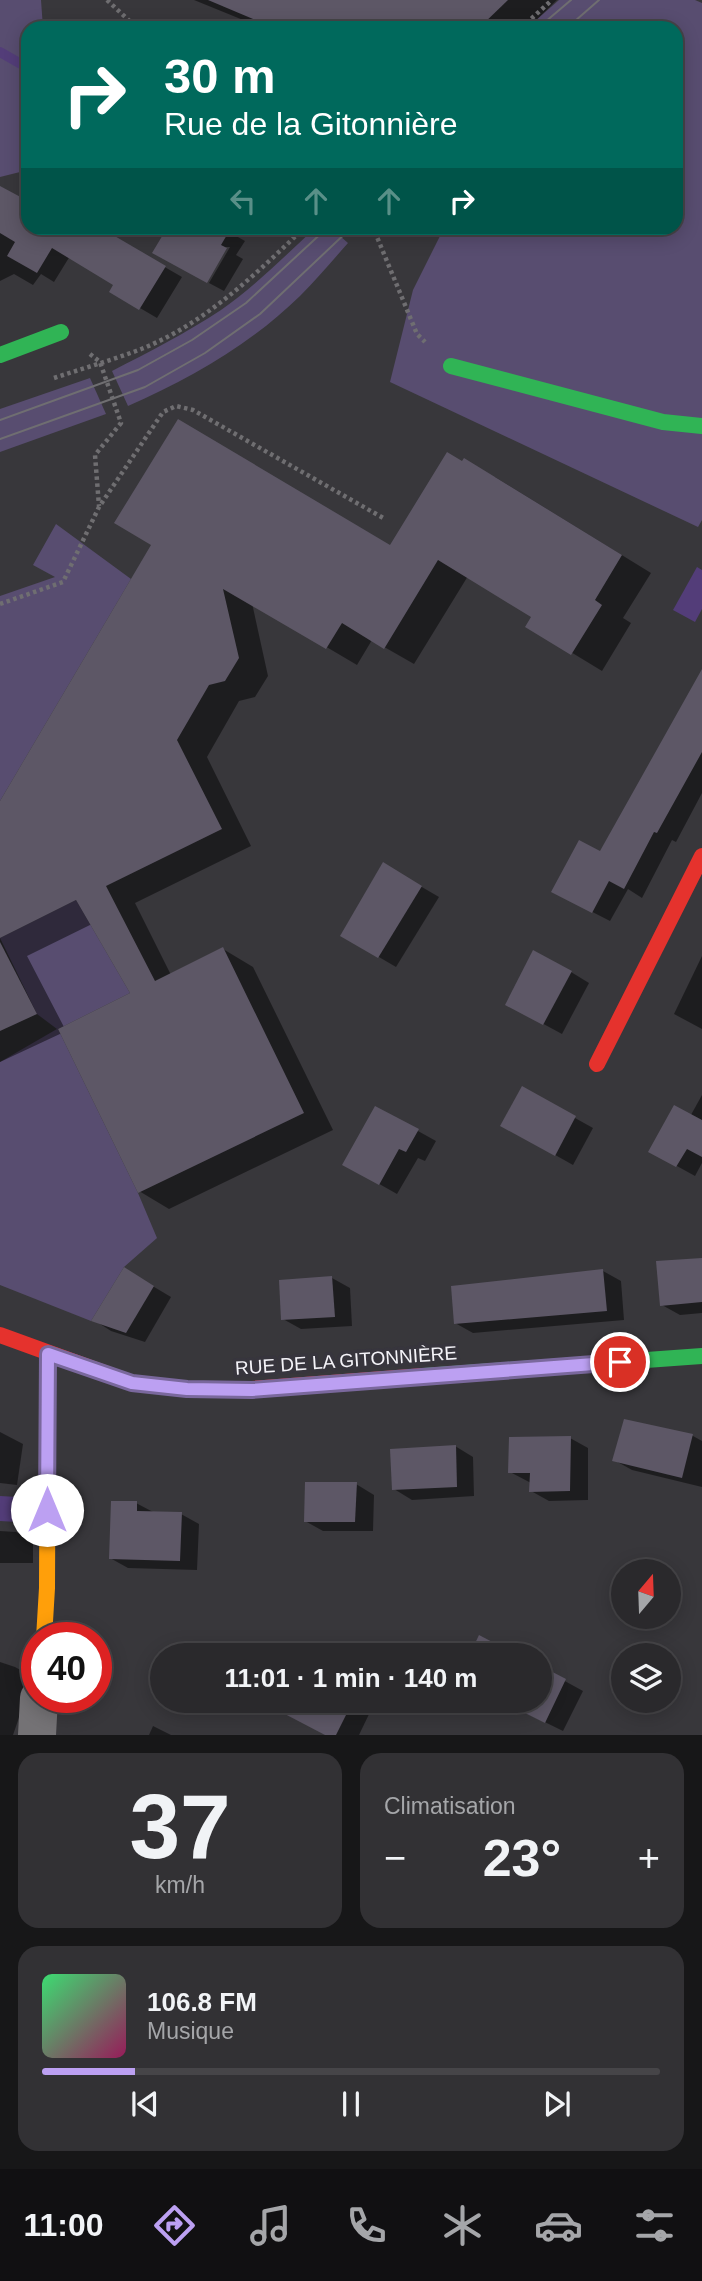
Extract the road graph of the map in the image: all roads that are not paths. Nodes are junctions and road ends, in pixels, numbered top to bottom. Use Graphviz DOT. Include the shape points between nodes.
graph roads {
  1 [pos="61,332"];
  2 [pos="0,355"];
  3 [pos="451,366"];
  4 [pos="702,426"];
  5 [pos="699,868"];
  6 [pos="597,1064"];
  7 [pos="0,1335"];
  8 [pos="48,1354"];
  9 [pos="702,1356"];
  10 [pos="45,1622"];
  11 [pos="38,1713"];
  12 [pos="37,1735"];
  1 -- 2 [label="street"];
  3 -- 4 [label="street" via="663,422"];
  5 -- 6 [label="street"];
  7 -- 8 [label="street, RUE DE LA GITONNIÈRE"];
  8 -- 9 [label="street, RUE DE LA GITONNIÈRE" via="132,1383 252,1390"];
  8 -- 10 [label="street"];
  11 -- 12 [label="street"];
}
